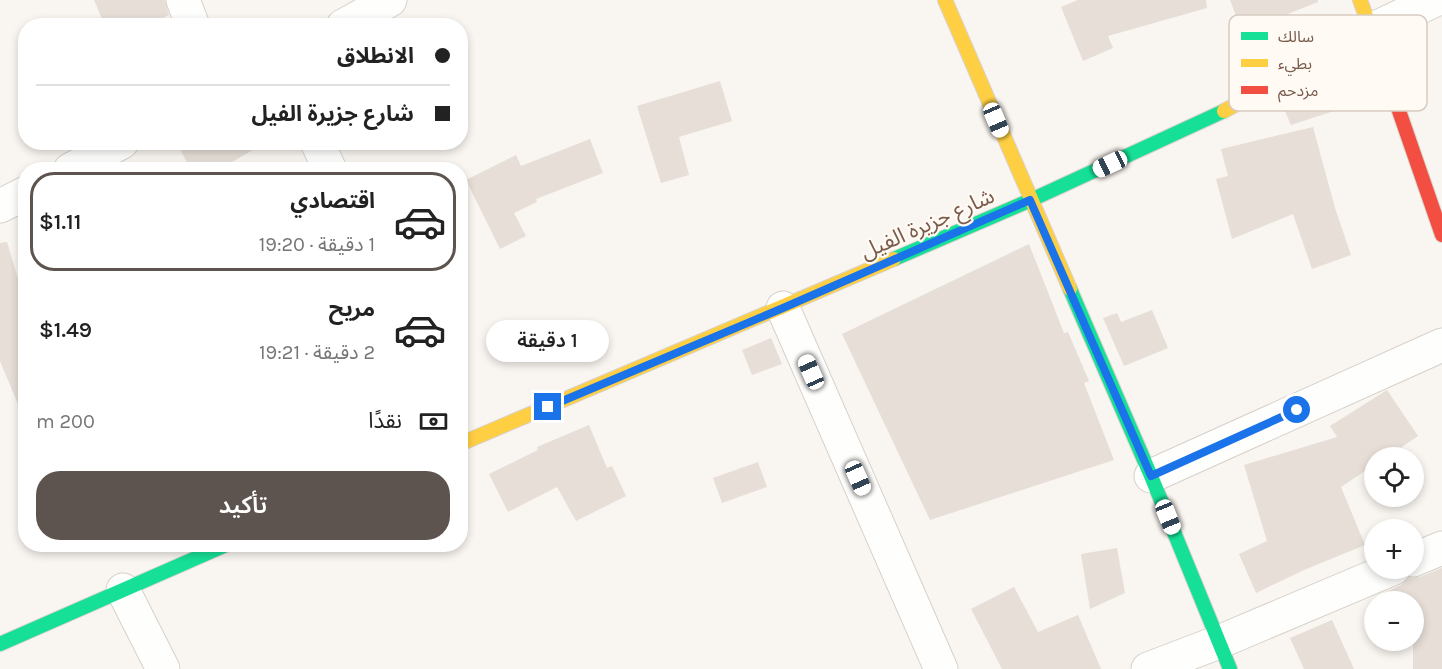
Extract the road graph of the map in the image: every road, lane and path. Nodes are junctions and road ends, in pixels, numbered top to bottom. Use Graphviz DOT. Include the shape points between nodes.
graph roads {
  1 [pos="183,0"];
  2 [pos="390,0"];
  3 [pos="945,0"];
  4 [pos="1435,0"];
  5 [pos="1366,15"];
  6 [pos="191,18"];
  7 [pos="357,18"];
  8 [pos="1229,109"];
  9 [pos="1399,111"];
  10 [pos="107,150"];
  11 [pos="85,162"];
  12 [pos="18,197"];
  13 [pos="1030,200"];
  14 [pos="0,206"];
  15 [pos="1442,235"];
  16 [pos="783,308"];
  17 [pos="1442,345"];
  18 [pos="468,438"];
  19 [pos="1151,476"];
  20 [pos="1442,548"];
  21 [pos="210,552"];
  22 [pos="1424,555"];
  23 [pos="1373,579"];
  24 [pos="123,590"];
  25 [pos="3,636"];
  26 [pos="1225,655"];
  27 [pos="163,669"];
  28 [pos="941,669"];
  29 [pos="1148,669"];
  1 -- 6 [label="street"];
  2 -- 7 [label="street"];
  3 -- 13 [label="street"];
  4 -- 5 [label="street"];
  8 -- 13 [label="street, شارع جزيرة الفيل"];
  9 -- 15 [label="street"];
  10 -- 11 [label="street"];
  12 -- 14 [label="street"];
  13 -- 16 [label="street, شارع جزيرة الفيل"];
  13 -- 19 [label="street"];
  16 -- 18 [label="street, شارع جزيرة الفيل"];
  16 -- 28 [label="street"];
  17 -- 19 [label="street"];
  19 -- 26 [label="street"];
  20 -- 22 [label="street"];
  21 -- 24 [label="street"];
  23 -- 26 [label="street"];
  24 -- 25 [label="street"];
  24 -- 27 [label="street"];
  26 -- 29 [label="street"];
}
